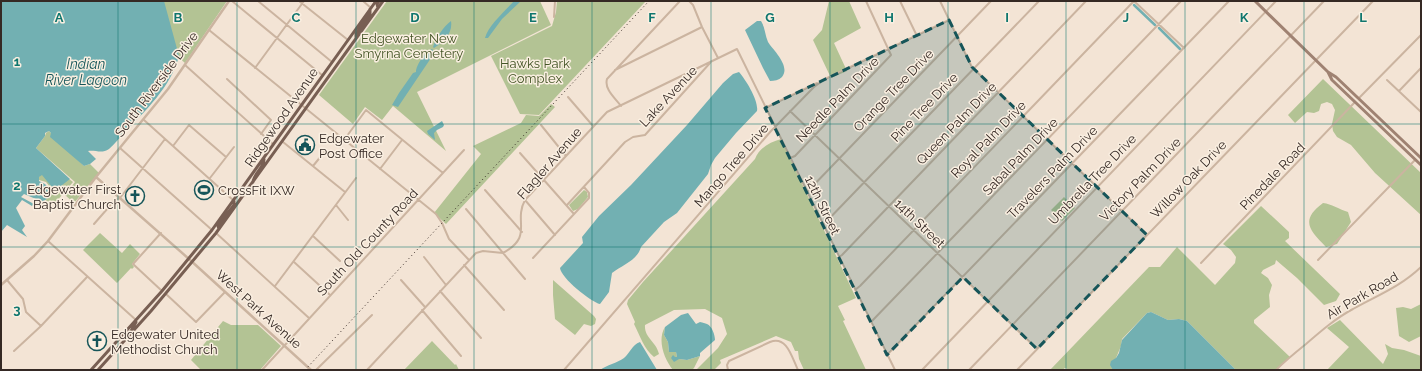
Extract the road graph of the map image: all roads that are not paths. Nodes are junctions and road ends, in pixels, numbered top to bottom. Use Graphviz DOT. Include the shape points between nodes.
graph roads {
  1 [pos="229,1"];
  2 [pos="232,1"];
  3 [pos="258,1"];
  4 [pos="299,1"];
  5 [pos="304,1"];
  6 [pos="363,1"];
  7 [pos="378,1"];
  8 [pos="383,1"];
  9 [pos="555,1"];
  10 [pos="680,1"];
  11 [pos="689,1"];
  12 [pos="866,1"];
  13 [pos="900,1"];
  14 [pos="944,1"];
  15 [pos="991,1"];
  16 [pos="1039,1"];
  17 [pos="1086,1"];
  18 [pos="1134,1"];
  19 [pos="1181,1"];
  20 [pos="1229,1"];
  21 [pos="1255,1"];
  22 [pos="1276,1"];
  23 [pos="1324,1"];
  24 [pos="1372,1"];
  25 [pos="941,2"];
  26 [pos="302,4"];
  27 [pos="378,8"];
  28 [pos="371,9"];
  29 [pos="1266,12"];
  30 [pos="554,17"];
  31 [pos="949,20"];
  32 [pos="286,24"];
  33 [pos="1159,25"];
  34 [pos="702,27"];
  35 [pos="209,30"];
  36 [pos="1421,35"];
  37 [pos="917,36"];
  38 [pos="957,36"];
  39 [pos="1291,36"];
  40 [pos="277,38"];
  41 [pos="356,38"];
  42 [pos="348,40"];
  43 [pos="736,48"];
  44 [pos="1184,48"];
  45 [pos="889,49"];
  46 [pos="718,58"];
  47 [pos="712,60"];
  48 [pos="1315,60"];
  49 [pos="332,62"];
  50 [pos="185,65"];
  51 [pos="255,68"];
  52 [pos="1421,68"];
  53 [pos="974,69"];
  54 [pos="614,70"];
  55 [pos="1328,72"];
  56 [pos="322,75"];
  57 [pos="227,79"];
  58 [pos="1387,80"];
  59 [pos="820,82"];
  60 [pos="1399,91"];
  61 [pos="998,92"];
  62 [pos="568,97"];
  63 [pos="1359,98"];
  64 [pos="1355,102"];
  65 [pos="302,105"];
  66 [pos="621,106"];
  67 [pos="765,108"];
  68 [pos="306,109"];
  69 [pos="790,111"];
  70 [pos="1421,112"];
  71 [pos="1023,116"];
  72 [pos="144,120"];
  73 [pos="541,125"];
  74 [pos="593,126"];
  75 [pos="775,127"];
  76 [pos="261,134"];
  77 [pos="815,135"];
  78 [pos="165,139"];
  79 [pos="344,140"];
  80 [pos="402,140"];
  81 [pos="1048,140"];
  82 [pos="283,142"];
  83 [pos="274,144"];
  84 [pos="173,146"];
  85 [pos="234,147"];
  86 [pos="120,148"];
  87 [pos="326,150"];
  88 [pos="464,150"];
  89 [pos="520,153"];
  90 [pos="1410,155"];
  91 [pos="566,156"];
  92 [pos="1420,157"];
  93 [pos="226,158"];
  94 [pos="790,158"];
  95 [pos="264,159"];
  96 [pos="840,159"];
  97 [pos="1415,160"];
  98 [pos="1072,164"];
  99 [pos="1421,165"];
  100 [pos="313,166"];
  101 [pos="142,168"];
  102 [pos="380,168"];
  103 [pos="444,174"];
  104 [pos="96,177"];
  105 [pos="210,178"];
  106 [pos="356,178"];
  107 [pos="544,180"];
  108 [pos="864,182"];
  109 [pos="253,183"];
  110 [pos="584,187"];
  111 [pos="1097,187"];
  112 [pos="485,190"];
  113 [pos="345,192"];
  114 [pos="807,192"];
  115 [pos="120,198"];
  116 [pos="419,200"];
  117 [pos="525,200"];
  118 [pos="234,201"];
  119 [pos="336,205"];
  120 [pos="567,205"];
  121 [pos="889,206"];
  122 [pos="466,209"];
  123 [pos="1122,211"];
  124 [pos="574,214"];
  125 [pos="348,220"];
  126 [pos="94,224"];
  127 [pos="823,225"];
  128 [pos="212,230"];
  129 [pos="914,230"];
  130 [pos="218,231"];
  131 [pos="522,232"];
  132 [pos="160,233"];
  133 [pos="555,235"];
  134 [pos="1147,235"];
  135 [pos="313,236"];
  136 [pos="48,241"];
  137 [pos="503,253"];
  138 [pos="938,254"];
  139 [pos="424,257"];
  140 [pos="839,257"];
  141 [pos="533,258"];
  142 [pos="189,259"];
  143 [pos="469,260"];
  144 [pos="1318,260"];
  145 [pos="340,261"];
  146 [pos="193,262"];
  147 [pos="294,262"];
  148 [pos="1201,263"];
  149 [pos="464,265"];
  150 [pos="1421,267"];
  151 [pos="87,276"];
  152 [pos="963,278"];
  153 [pos="525,279"];
  154 [pos="7,280"];
  155 [pos="401,280"];
  156 [pos="446,285"];
  157 [pos="1,286"];
  158 [pos="275,286"];
  159 [pos="855,290"];
  160 [pos="162,291"];
  161 [pos="440,291"];
  162 [pos="225,292"];
  163 [pos="166,294"];
  164 [pos="330,295"];
  165 [pos="988,301"];
  166 [pos="425,307"];
  167 [pos="422,310"];
  168 [pos="504,310"];
  169 [pos="372,315"];
  170 [pos="309,318"];
  171 [pos="136,320"];
  172 [pos="871,322"];
  173 [pos="1012,325"];
  174 [pos="41,326"];
  175 [pos="128,337"];
  176 [pos="481,338"];
  177 [pos="284,345"];
  178 [pos="1037,349"];
  179 [pos="14,351"];
  180 [pos="887,355"];
  181 [pos="461,356"];
  182 [pos="91,370"];
  183 [pos="98,370"];
  184 [pos="262,370"];
  185 [pos="311,370"];
  186 [pos="316,370"];
  187 [pos="367,370"];
  188 [pos="564,370"];
  189 [pos="728,370"];
  190 [pos="798,370"];
  191 [pos="895,370"];
  192 [pos="922,370"];
  193 [pos="969,370"];
  194 [pos="1017,370"];
  195 [pos="1276,370"];
  1 -- 35 [label="street, South Riverside Drive"];
  2 -- 40 [label="street"];
  3 -- 32 [label="street"];
  4 -- 26 [label="street"];
  5 -- 26 [label="street"];
  6 -- 28 [label="street"];
  7 -- 27 [label="main road"];
  7 -- 28 [label="main road, Ridgewood Avenue"];
  8 -- 27 [label="main road, Ridgewood Avenue"];
  9 -- 30 [label="street"];
  10 -- 54 [label="street"];
  11 -- 34 [label="street"];
  12 -- 45 [label="street"];
  13 -- 37 [label="street"];
  14 -- 25 [label="street"];
  15 -- 38 [label="street, Orange Tree Drive"];
  16 -- 53 [label="street, Pine Tree Drive"];
  17 -- 61 [label="street, Queen Palm Drive"];
  18 -- 33 [label="street"];
  18 -- 71 [label="street, Royal Palm Drive"];
  19 -- 33 [label="street, Sabal Palm Drive"];
  20 -- 44 [label="street, Travelers Palm Drive"];
  21 -- 29 [label="main road"];
  22 -- 29 [label="street, Umbrella Tree Drive"];
  23 -- 39 [label="street, Victory Palm Drive"];
  24 -- 48 [label="street, Willow Oak Drive"];
  25 -- 31 [label="street"];
  26 -- 32 [label="street"];
  26 -- 42 [label="street"];
  27 -- 41 [label="main road, Ridgewood Avenue"];
  28 -- 41 [label="main road"];
  28 -- 42 [label="main road, Ridgewood Avenue"];
  29 -- 39 [label="main road"];
  29 -- 111 [label="street, Umbrella Tree Drive"];
  31 -- 37 [label="street, Mango Tree Drive"];
  31 -- 38 [label="street"];
  32 -- 40 [label="street"];
  32 -- 49 [label="street"];
  33 -- 44 [label="street"];
  33 -- 81 [label="street, Sabal Palm Drive"];
  34 -- 46 [label="street"];
  34 -- 54 [label="street"];
  35 -- 50 [label="street, South Riverside Drive"];
  35 -- 51 [label="street"];
  36 -- 63 [label="street"];
  37 -- 45 [label="street, Mango Tree Drive"];
  38 -- 53 [label="street"];
  38 -- 96 [label="street, Orange Tree Drive"];
  39 -- 48 [label="main road"];
  39 -- 123 [label="street, Victory Palm Drive"];
  40 -- 51 [label="street"];
  40 -- 56 [label="street"];
  41 -- 68 [label="main road, Ridgewood Avenue"];
  42 -- 49 [label="main road, Ridgewood Avenue"];
  43 -- 46 [label="street, Flagler Avenue"];
  43 -- 67 [label="street, 12th Street"];
  44 -- 98 [label="street, Travelers Palm Drive"];
  45 -- 59 [label="street, Mango Tree Drive"];
  45 -- 77 [label="street, Needle Palm Drive" via="890,57"];
  46 -- 47 [label="street, Flagler Avenue"];
  47 -- 66 [label="street, Flagler Avenue"];
  47 -- 110 [label="street, Lake Avenue" via="645,135 633,137 625,142"];
  48 -- 55 [label="main road"];
  48 -- 134 [label="street, Willow Oak Drive"];
  49 -- 56 [label="main road, Ridgewood Avenue"];
  50 -- 72 [label="street, South Riverside Drive"];
  50 -- 76 [label="street"];
  51 -- 65 [label="street"];
  52 -- 60 [label="street"];
  53 -- 61 [label="street"];
  53 -- 108 [label="street, Pine Tree Drive"];
  54 -- 66 [label="street" via="607,79 606,86"];
  55 -- 63 [label="main road"];
  55 -- 64 [label="main road" via="1332,80"];
  56 -- 65 [label="main road, Ridgewood Avenue"];
  57 -- 76 [label="street" via="271,120"];
  58 -- 60 [label="street"];
  59 -- 67 [label="street"];
  59 -- 69 [label="street, Mango Tree Drive"];
  60 -- 70 [label="street"];
  61 -- 71 [label="street"];
  61 -- 121 [label="street, Queen Palm Drive"];
  62 -- 74 [label="street"];
  63 -- 92 [label="main road"];
  64 -- 90 [label="main road"];
  64 -- 148 [label="street, Pinedale Road"];
  65 -- 68 [label="street"];
  65 -- 83 [label="main road, Ridgewood Avenue"];
  66 -- 74 [label="street, Flagler Avenue" via="607,112"];
  67 -- 75 [label="street, 12th Street"];
  68 -- 79 [label="street"];
  68 -- 82 [label="main road, Ridgewood Avenue"];
  69 -- 75 [label="street, Mango Tree Drive"];
  69 -- 77 [label="street, 14th Street"];
  71 -- 81 [label="street"];
  71 -- 129 [label="street, Royal Palm Drive"];
  72 -- 78 [label="street"];
  72 -- 86 [label="street, South Riverside Drive"];
  73 -- 91 [label="street"];
  74 -- 91 [label="street, Flagler Avenue"];
  75 -- 94 [label="street, 12th Street"];
  75 -- 188 [label="street, Mango Tree Drive"];
  76 -- 83 [label="street"];
  77 -- 94 [label="street, Needle Palm Drive"];
  77 -- 96 [label="street, 14th Street"];
  78 -- 84 [label="street"];
  78 -- 101 [label="street"];
  79 -- 80 [label="street" via="366,110"];
  79 -- 102 [label="street"];
  80 -- 102 [label="street"];
  80 -- 103 [label="street"];
  81 -- 98 [label="street"];
  81 -- 138 [label="street, Sabal Palm Drive"];
  82 -- 100 [label="street"];
  82 -- 109 [label="main road, Ridgewood Avenue"];
  83 -- 95 [label="main road, Ridgewood Avenue"];
  84 -- 93 [label="street" via="189,125"];
  84 -- 105 [label="street"];
  85 -- 93 [label="street"];
  86 -- 101 [label="street"];
  86 -- 104 [label="street, South Riverside Drive"];
  87 -- 100 [label="street"];
  88 -- 103 [label="street, South Old County Road"];
  89 -- 107 [label="street"];
  90 -- 92 [label="main road"];
  90 -- 97 [label="main road"];
  91 -- 107 [label="street, Flagler Avenue"];
  92 -- 97 [label="main road"];
  93 -- 105 [label="street"];
  94 -- 114 [label="street, 12th Street"];
  95 -- 109 [label="main road" via="264,163 253,178"];
  95 -- 118 [label="main road, Ridgewood Avenue"];
  96 -- 108 [label="street, 14th Street"];
  96 -- 114 [label="street, Orange Tree Drive"];
  97 -- 99 [label="main road"];
  97 -- 144 [label="street"];
  98 -- 111 [label="street"];
  98 -- 152 [label="street, Travelers Palm Drive"];
  100 -- 113 [label="street"];
  101 -- 115 [label="street"];
  101 -- 128 [label="street"];
  102 -- 116 [label="street"];
  103 -- 116 [label="street, South Old County Road"];
  104 -- 115 [label="street, West Park Avenue"];
  104 -- 136 [label="street, South Riverside Drive"];
  105 -- 118 [label="street"];
  106 -- 113 [label="street"];
  107 -- 117 [label="street, Flagler Avenue"];
  107 -- 120 [label="street"];
  108 -- 121 [label="street, 14th Street"];
  108 -- 127 [label="street, Pine Tree Drive"];
  109 -- 130 [label="main road, Ridgewood Avenue"];
  110 -- 120 [label="street, Lake Avenue"];
  110 -- 124 [label="street" via="590,195"];
  111 -- 123 [label="street"];
  111 -- 165 [label="street, Umbrella Tree Drive"];
  112 -- 131 [label="street"];
  113 -- 119 [label="street"];
  114 -- 127 [label="street, 12th Street"];
  115 -- 126 [label="street" via="115,200"];
  115 -- 132 [label="street, West Park Avenue"];
  116 -- 143 [label="street" via="440,218 449,239"];
  116 -- 164 [label="street, South Old County Road"];
  117 -- 131 [label="street, Flagler Avenue" via="521,210"];
  117 -- 133 [label="street"];
  118 -- 128 [label="main road, Ridgewood Avenue"];
  118 -- 130 [label="main road" via="234,205 218,226"];
  119 -- 125 [label="street"];
  119 -- 135 [label="street"];
  120 -- 124 [label="street"];
  121 -- 129 [label="street, 14th Street"];
  121 -- 140 [label="street, Queen Palm Drive"];
  122 -- 137 [label="street"];
  123 -- 134 [label="street"];
  123 -- 173 [label="street, Victory Palm Drive"];
  124 -- 133 [label="street"];
  127 -- 140 [label="street, 12th Street"];
  128 -- 142 [label="main road, Ridgewood Avenue"];
  129 -- 138 [label="street, 14th Street"];
  129 -- 159 [label="street, Royal Palm Drive"];
  130 -- 146 [label="main road, Ridgewood Avenue"];
  130 -- 158 [label="street"];
  131 -- 137 [label="street" via="515,245"];
  132 -- 142 [label="street, West Park Avenue"];
  132 -- 160 [label="street" via="133,264"];
  133 -- 141 [label="street"];
  134 -- 178 [label="street, Willow Oak Drive"];
  135 -- 145 [label="street"];
  135 -- 147 [label="street"];
  136 -- 151 [label="street"];
  136 -- 154 [label="street, South Riverside Drive"];
  137 -- 143 [label="street" via="479,251"];
  137 -- 153 [label="street"];
  138 -- 152 [label="street, 14th Street"];
  138 -- 172 [label="street, Sabal Palm Drive"];
  139 -- 156 [label="street"];
  140 -- 159 [label="street, 12th Street"];
  142 -- 146 [label="street, West Park Avenue"];
  142 -- 160 [label="main road, Ridgewood Avenue"];
  143 -- 149 [label="street"];
  146 -- 162 [label="street, West Park Avenue"];
  146 -- 163 [label="main road, Ridgewood Avenue"];
  147 -- 158 [label="street"];
  147 -- 164 [label="street"];
  149 -- 156 [label="street"];
  149 -- 168 [label="street"];
  150 -- 195 [label="street, Air Park Road" via="1398,286 1354,308 1330,324"];
  151 -- 171 [label="street"];
  151 -- 174 [label="street"];
  152 -- 165 [label="street, 14th Street"];
  152 -- 180 [label="street, Travelers Palm Drive"];
  154 -- 157 [label="street, South Riverside Drive"];
  154 -- 174 [label="street" via="23,299 26,312"];
  155 -- 166 [label="street"];
  156 -- 161 [label="street"];
  158 -- 170 [label="street"];
  159 -- 172 [label="street, 12th Street"];
  160 -- 171 [label="main road, Ridgewood Avenue"];
  161 -- 166 [label="street"];
  161 -- 176 [label="street"];
  162 -- 163 [label="street" via="196,322"];
  162 -- 177 [label="street, West Park Avenue"];
  163 -- 175 [label="main road, Ridgewood Avenue"];
  164 -- 170 [label="street, South Old County Road"];
  165 -- 173 [label="street, 14th Street"];
  165 -- 192 [label="street, Umbrella Tree Drive"];
  166 -- 167 [label="street"];
  167 -- 181 [label="street"];
  167 -- 187 [label="street"];
  169 -- 186 [label="street"];
  170 -- 177 [label="street, South Old County Road"];
  171 -- 175 [label="main road"];
  171 -- 182 [label="main road, Ridgewood Avenue"];
  172 -- 180 [label="street, 12th Street"];
  173 -- 178 [label="street, 14th Street"];
  173 -- 193 [label="street, Victory Palm Drive"];
  174 -- 179 [label="street"];
  175 -- 183 [label="main road, Ridgewood Avenue"];
  177 -- 184 [label="street, South Old County Road"];
  177 -- 185 [label="street, West Park Avenue"];
  178 -- 194 [label="street, Willow Oak Drive"];
  180 -- 191 [label="street, 12th Street"];
  189 -- 190 [label="street" via="727,365 730,362 774,340 782,341 786,345"];
}
